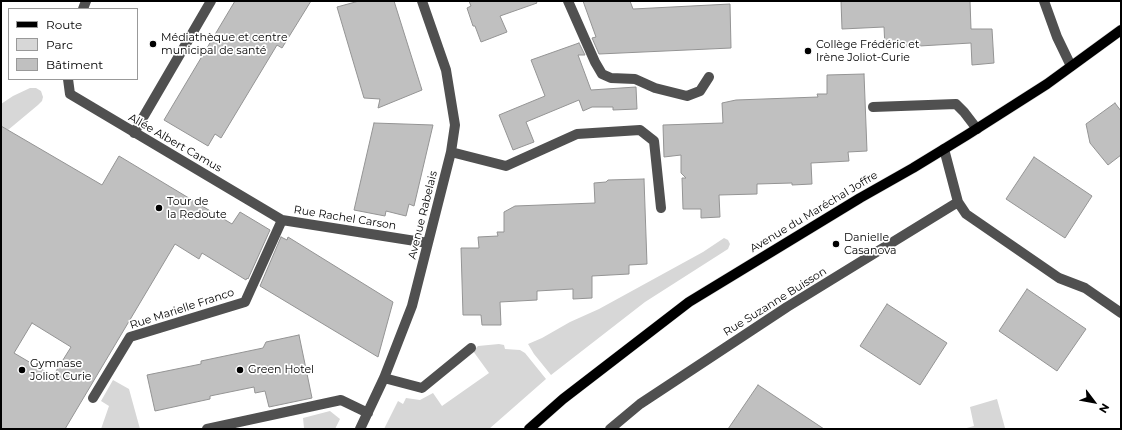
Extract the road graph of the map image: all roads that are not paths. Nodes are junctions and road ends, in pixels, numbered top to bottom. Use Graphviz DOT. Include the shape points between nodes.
graph roads {
  1 [pos="211,1"];
  2 [pos="422,1"];
  3 [pos="568,1"];
  4 [pos="1044,1"];
  5 [pos="1121,30"];
  6 [pos="1070,66"];
  7 [pos="710,76"];
  8 [pos="68,80"];
  9 [pos="873,107"];
  10 [pos="977,129"];
  11 [pos="134,133"];
  12 [pos="944,149"];
  13 [pos="451,152"];
  14 [pos="958,202"];
  15 [pos="661,208"];
  16 [pos="282,220"];
  17 [pos="428,243"];
  18 [pos="1121,313"];
  19 [pos="471,348"];
  20 [pos="384,378"];
  21 [pos="92,398"];
  22 [pos="368,413"];
  23 [pos="207,429"];
  24 [pos="360,429"];
  25 [pos="529,429"];
  26 [pos="610,429"];
  1 -- 11 [label="street"];
  2 -- 13 [label="street, Avenue Rabelais" via="446,70 456,125"];
  3 -- 7 [label="street" via="602,74 611,78 635,79 655,88 686,96 700,91"];
  4 -- 6 [label="street"];
  5 -- 6 [label="main road, Avenue du Maréchal Joffre"];
  6 -- 10 [label="main road, Avenue du Maréchal Joffre" via="1047,84"];
  8 -- 11 [label="street, Allée Albert Camus" via="70,94"];
  9 -- 10 [label="street" via="956,104"];
  10 -- 12 [label="main road, Avenue du Maréchal Joffre"];
  11 -- 16 [label="street, Allée Albert Camus"];
  12 -- 14 [label="street"];
  12 -- 25 [label="main road, Avenue du Maréchal Joffre" via="689,302 563,399"];
  13 -- 15 [label="street" via="506,166 577,134 640,130 654,141"];
  13 -- 17 [label="street, Avenue Rabelais"];
  14 -- 18 [label="street" via="966,214 993,234 1059,278 1085,288"];
  14 -- 26 [label="street, Rue Suzanne Buisson" via="787,307 640,404"];
  16 -- 17 [label="street, Rue Rachel Carson"];
  16 -- 21 [label="street, Rue Marielle Franco" via="245,302 130,336"];
  17 -- 20 [label="street, Avenue Rabelais" via="412,306"];
  19 -- 20 [label="street" via="422,388"];
  20 -- 22 [label="street, Avenue Rabelais"];
  22 -- 23 [label="street" via="341,400"];
  22 -- 24 [label="street, Avenue Rabelais"];
}
